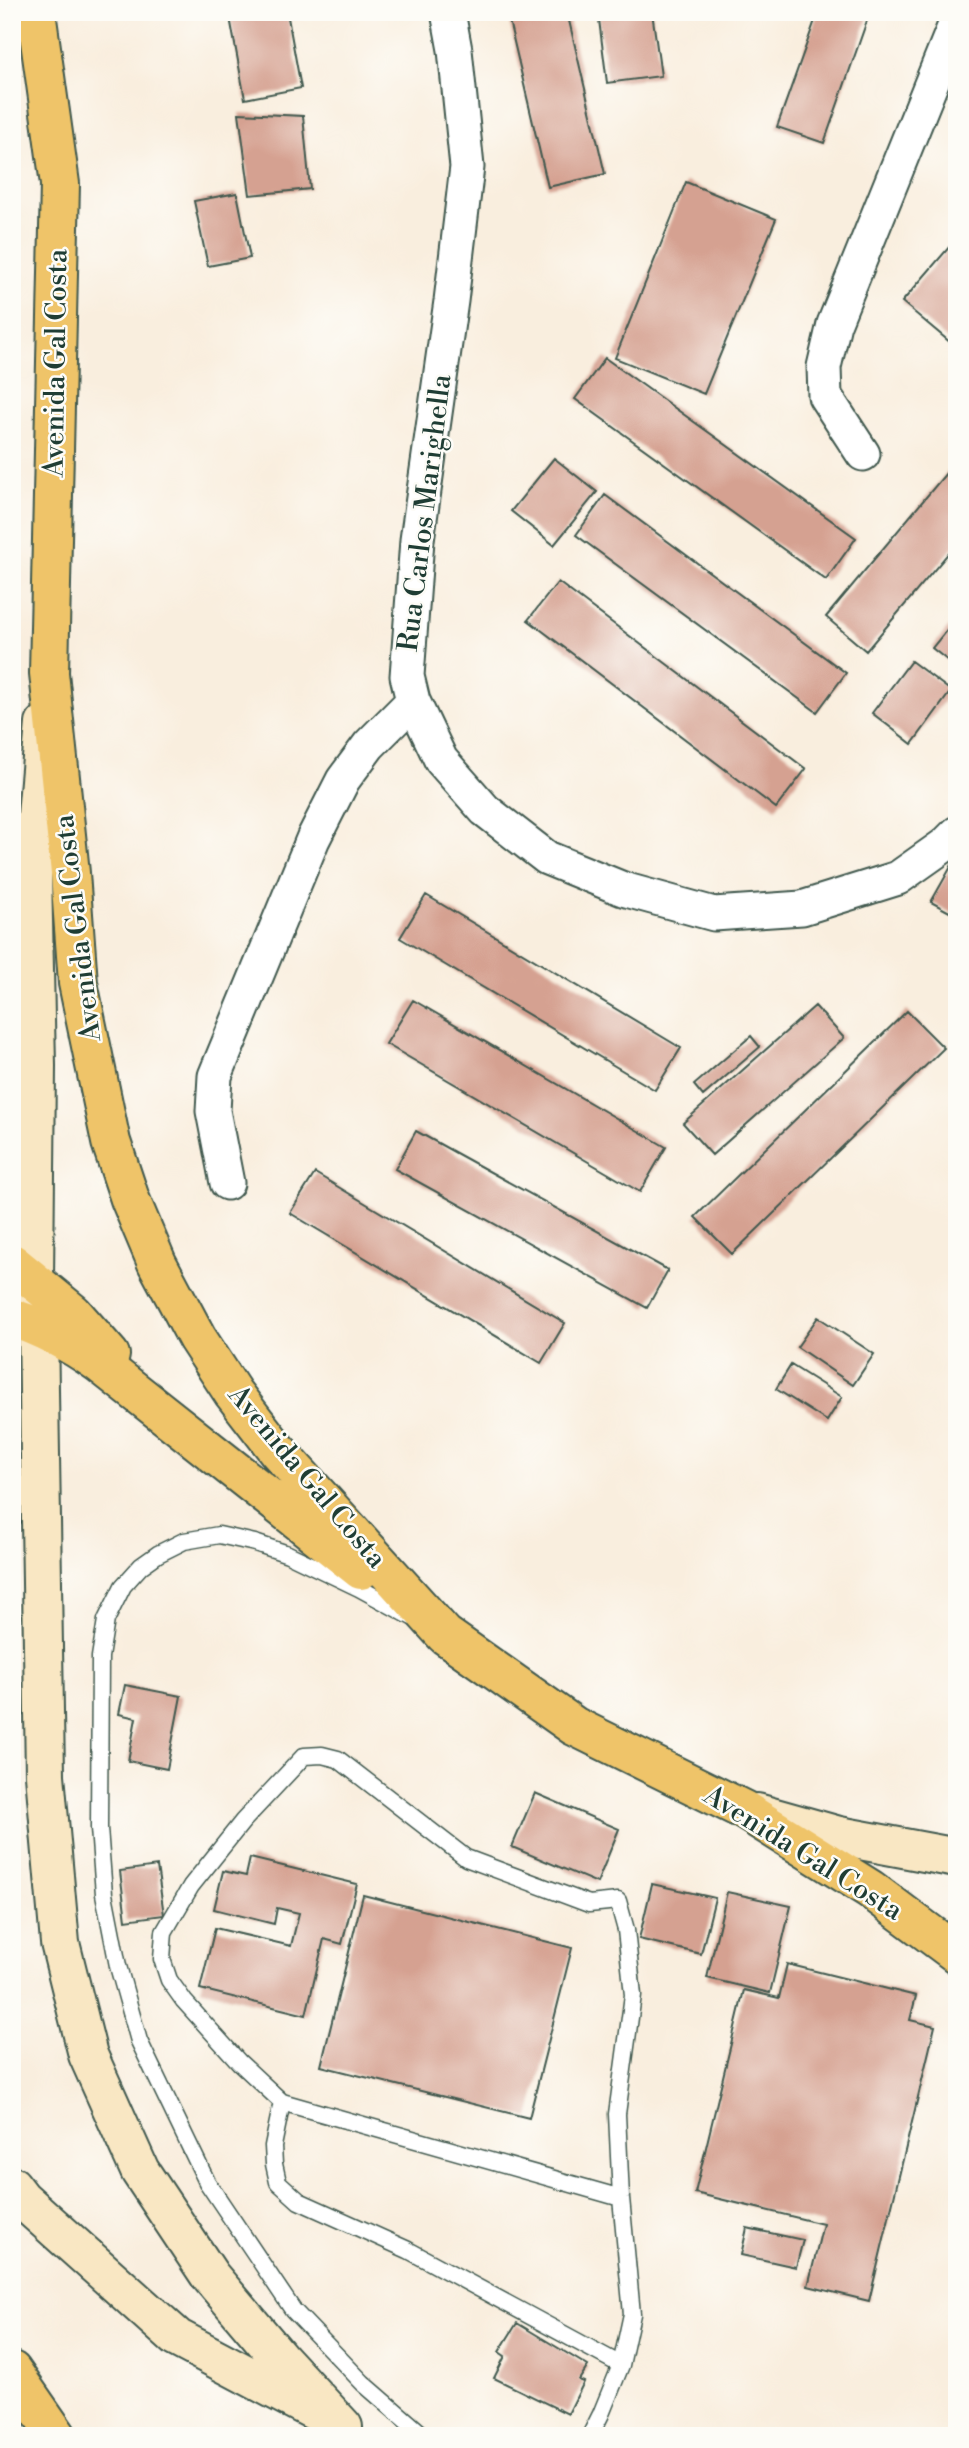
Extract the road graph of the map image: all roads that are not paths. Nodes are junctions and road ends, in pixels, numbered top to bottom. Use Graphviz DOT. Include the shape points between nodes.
graph roads {
  1 [pos="36,12"];
  2 [pos="448,12"];
  3 [pos="957,20"];
  4 [pos="863,454"];
  5 [pos="49,673"];
  6 [pos="413,701"];
  7 [pos="957,833"];
  8 [pos="227,1183"];
  9 [pos="23,1271"];
  10 [pos="25,1322"];
  11 [pos="139,1397"];
  12 [pos="445,1635"];
  13 [pos="744,1810"];
  14 [pos="957,1858"];
  15 [pos="957,1954"];
  16 [pos="282,2102"];
  17 [pos="12,2186"];
  18 [pos="621,2198"];
  19 [pos="621,2365"];
  20 [pos="12,2371"];
  21 [pos="12,2395"];
  22 [pos="349,2431"];
  23 [pos="57,2436"];
  24 [pos="424,2436"];
  25 [pos="590,2436"];
  1 -- 5 [label="main road, Avenida Gal Costa" via="60,184"];
  2 -- 6 [label="street, Rua Carlos Marighella" via="467,167 417,540 407,676"];
  3 -- 4 [label="street" via="834,324 824,368 825,396"];
  5 -- 9 [label="main road" via="32,872 36,1066"];
  5 -- 12 [label="main road, Avenida Gal Costa" via="78,983 111,1142 130,1199 157,1263 233,1393 277,1450"];
  6 -- 7 [label="street, Rua Carlos Marighella" via="441,760 485,810 547,858 623,888 714,914 802,908 898,878"];
  6 -- 8 [label="street" via="369,745 343,780 313,839 215,1076 213,1111"];
  9 -- 10 [label="main road"];
  9 -- 11 [label="main road" via="73,1312"];
  10 -- 11 [label="main road" via="88,1356"];
  10 -- 22 [label="main road" via="45,1775 60,1943 88,2055 140,2171 211,2276 281,2360"];
  11 -- 12 [label="main road"];
  12 -- 13 [label="main road, Avenida Gal Costa" via="574,1726"];
  12 -- 24 [label="lane" via="288,1554 219,1535 184,1541 141,1566 123,1586 106,1620 100,1657 99,1828 104,1894 138,2041 207,2182 293,2310 363,2384"];
  13 -- 14 [label="main road" via="839,1836"];
  13 -- 15 [label="main road, Avenida Gal Costa" via="870,1889"];
  16 -- 18 [label="lane"];
  16 -- 18 [label="lane" via="239,2063 169,1980 162,1959 164,1932 191,1886 243,1821 303,1756 322,1755 338,1759 466,1857 589,1904 618,1901 633,1995 617,2114"];
  16 -- 19 [label="lane" via="274,2164 278,2182 299,2201 408,2250"];
  17 -- 22 [label="main road" via="177,2338"];
  18 -- 19 [label="lane" via="632,2315"];
  19 -- 25 [label="lane"];
  20 -- 23 [label="main road"];
  21 -- 23 [label="main road"];
}
